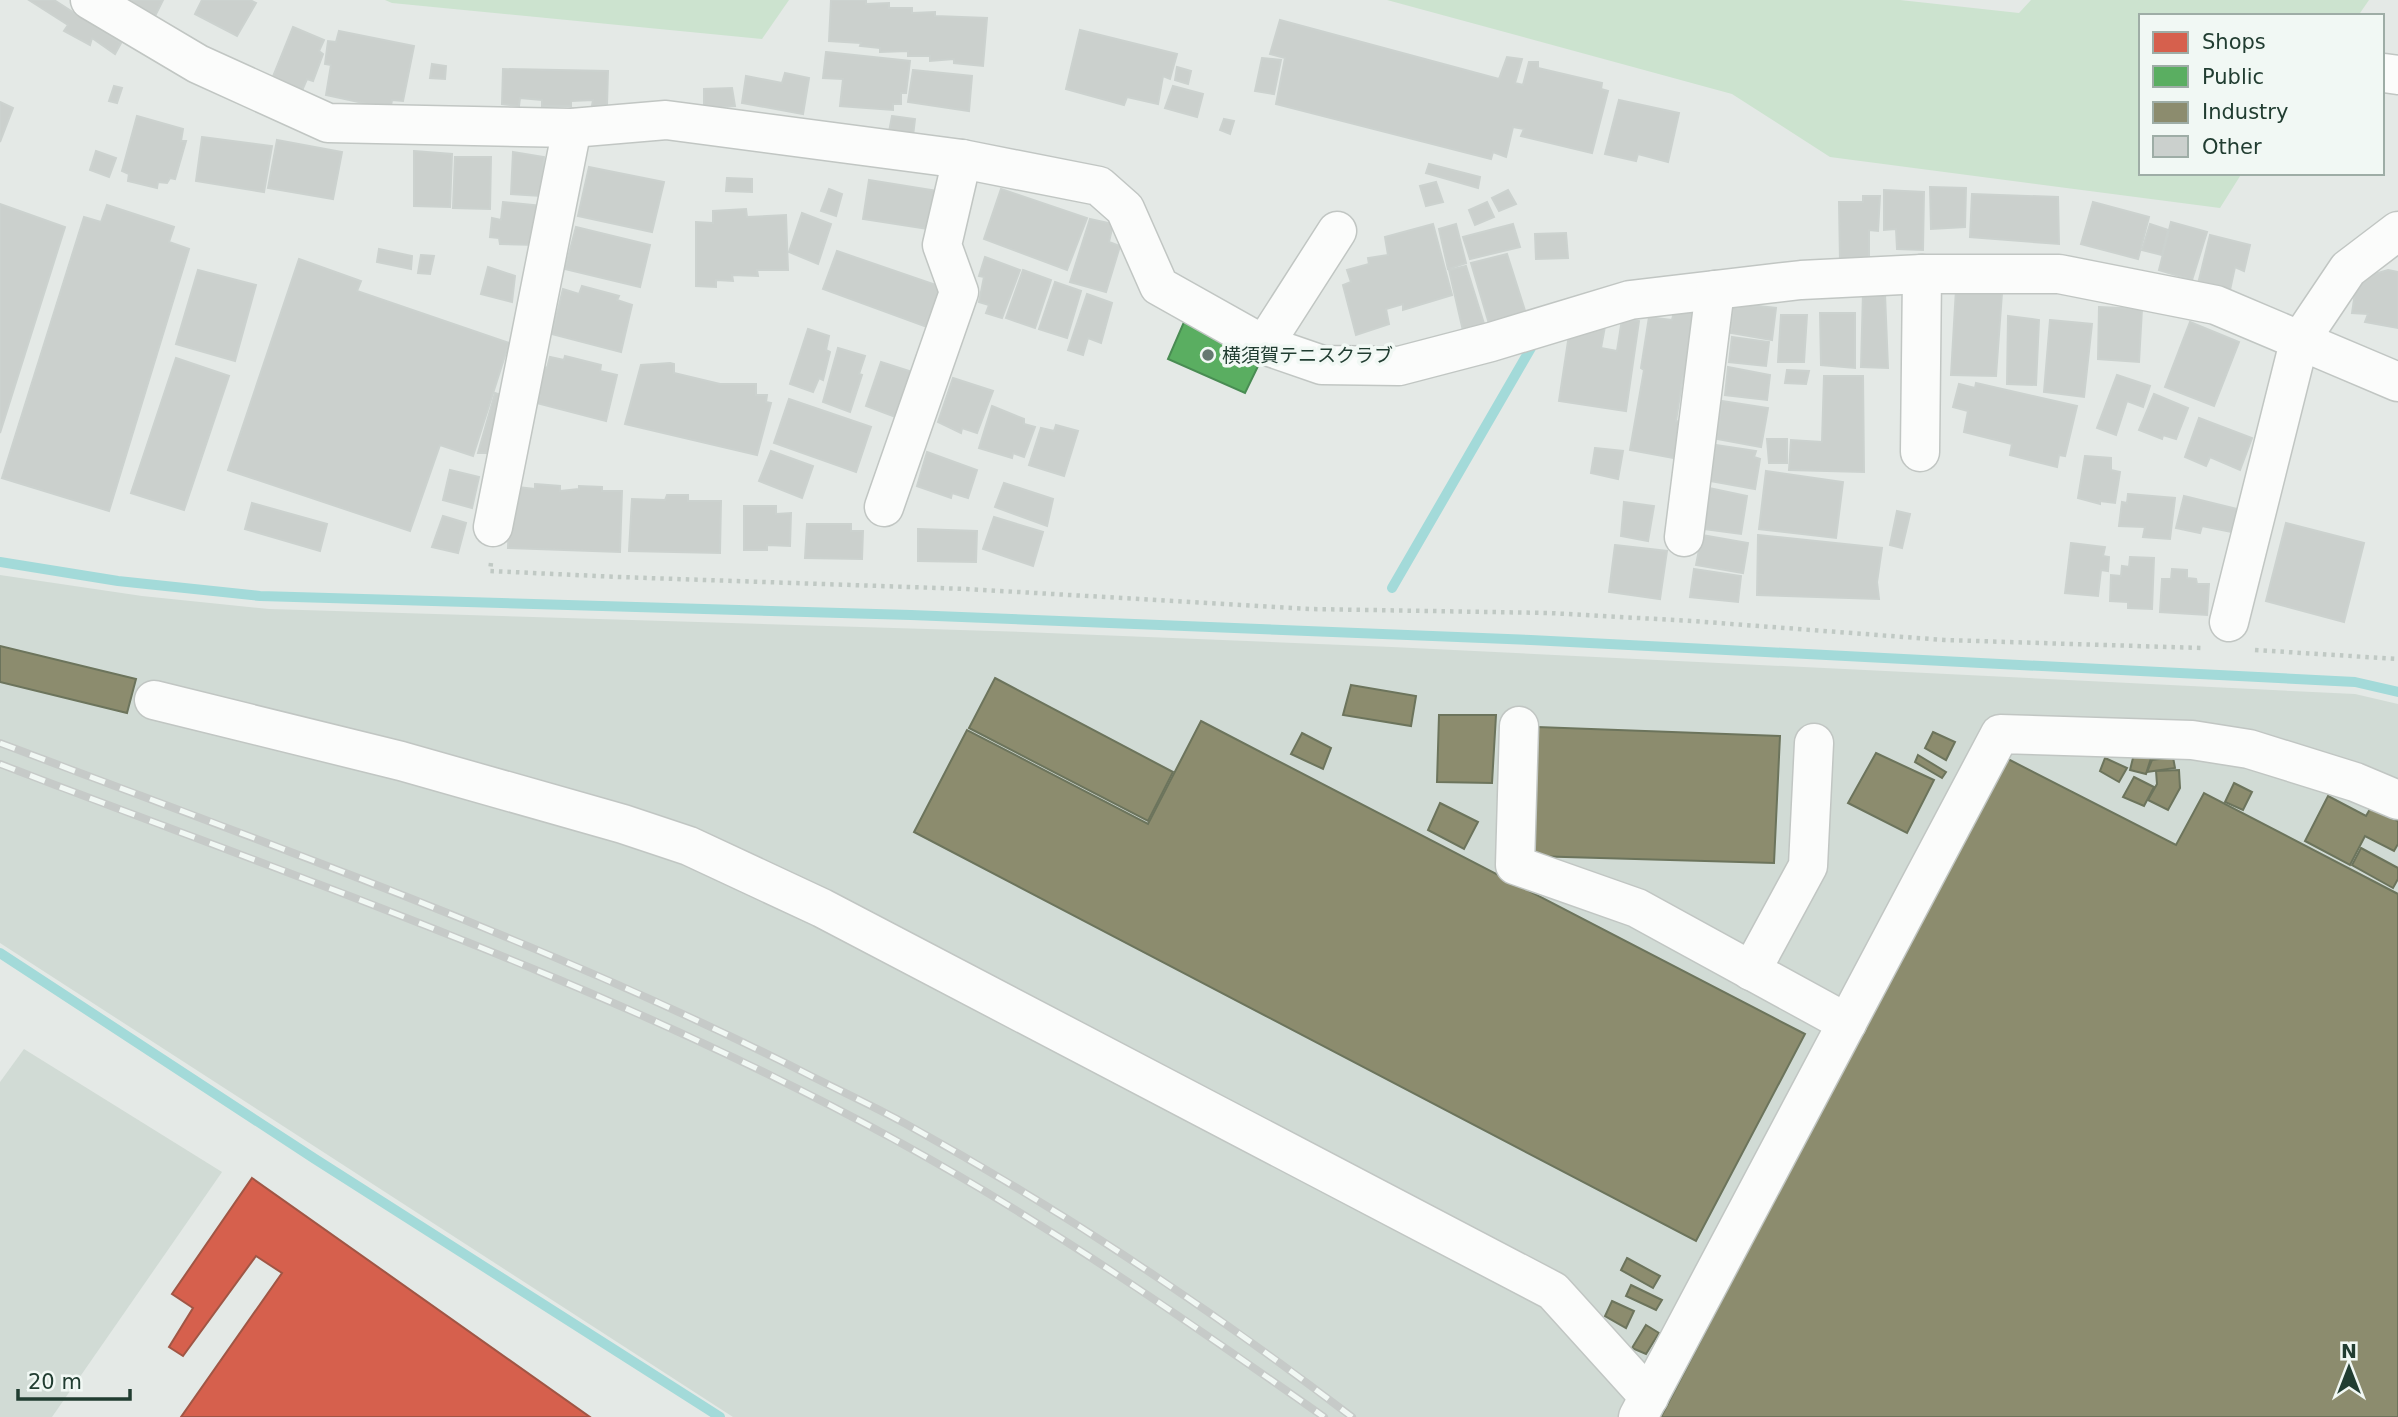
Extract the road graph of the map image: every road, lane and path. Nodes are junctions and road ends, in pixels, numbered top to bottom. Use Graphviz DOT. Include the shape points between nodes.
graph roads {
  1 [pos="90,0"];
  2 [pos="572,128"];
  3 [pos="962,159"];
  4 [pos="1337,231"];
  5 [pos="2398,231"];
  6 [pos="1922,274"];
  7 [pos="1715,290"];
  8 [pos="2300,342"];
  9 [pos="1264,345"];
  10 [pos="2398,383"];
  11 [pos="1920,452"];
  12 [pos="884,507"];
  13 [pos="493,527"];
  14 [pos="1684,537"];
  15 [pos="2229,640"];
  16 [pos="2398,659"];
  17 [pos="154,700"];
  18 [pos="1519,726"];
  19 [pos="1814,743"];
  20 [pos="2398,800"];
  21 [pos="1751,971"];
  22 [pos="1847,1023"];
  23 [pos="1643,1407"];
  1 -- 2 [label="street" via="198,64 328,123"];
  2 -- 3 [label="street" via="666,120"];
  2 -- 13 [label="street"];
  3 -- 9 [label="street" via="1099,186 1125,209 1159,286"];
  3 -- 12 [label="street" via="942,245 959,292"];
  4 -- 9 [label="street"];
  5 -- 8 [label="street" via="2348,269"];
  6 -- 7 [label="street"];
  6 -- 8 [label="street" via="2059,274 2217,305"];
  6 -- 11 [label="street"];
  7 -- 9 [label="street" via="1630,300 1399,366 1322,365"];
  7 -- 14 [label="street"];
  8 -- 10 [label="street"];
  8 -- 15 [label="street"];
  13 -- 15 [label="path" via="490,571 967,589 1310,609 1549,613 1944,640"];
  15 -- 16 [label="path"];
  17 -- 23 [label="street" via="561,805 689,846 746,871 1553,1291"];
  18 -- 21 [label="street" via="1515,864 1637,908"];
  19 -- 21 [label="street" via="1808,866"];
  20 -- 22 [label="street" via="2249,749 2192,740 2000,734"];
  21 -- 22 [label="street"];
  22 -- 23 [label="street"];
}
